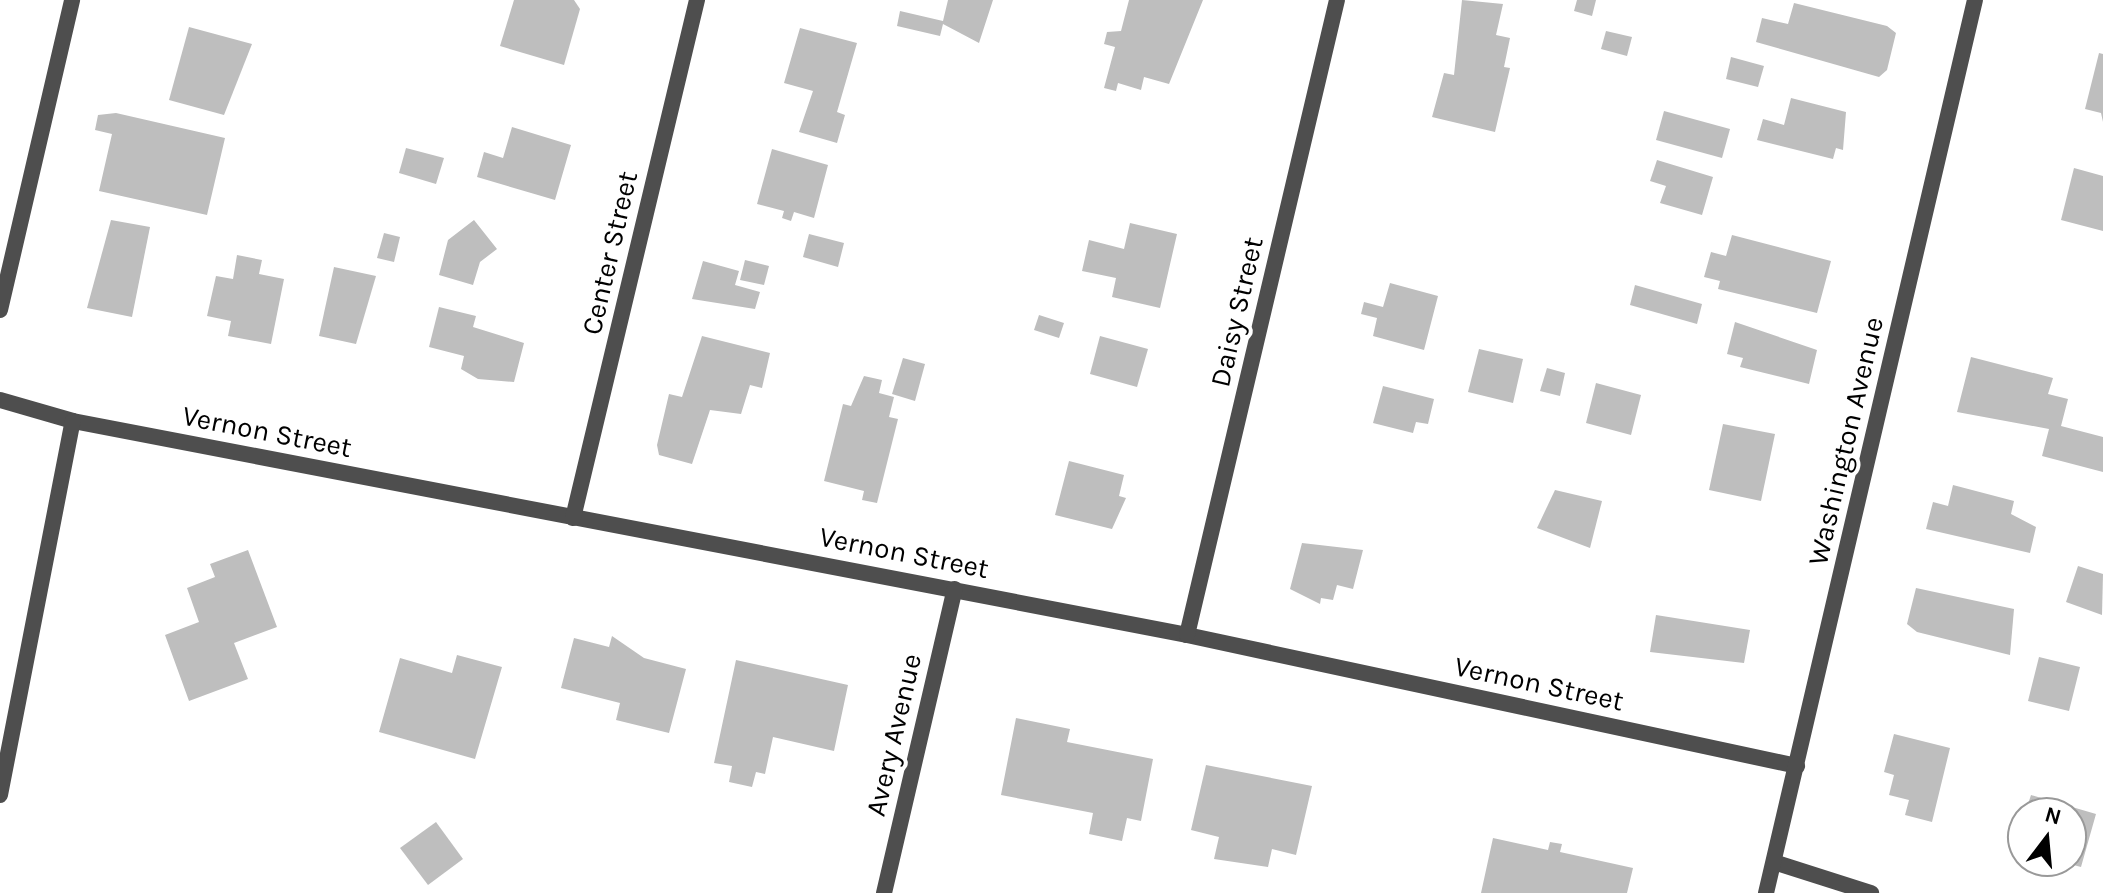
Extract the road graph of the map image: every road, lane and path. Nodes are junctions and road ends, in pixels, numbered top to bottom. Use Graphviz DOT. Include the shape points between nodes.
graph roads {
  1 [pos="72,0"];
  2 [pos="697,0"];
  3 [pos="1337,0"];
  4 [pos="1975,0"];
  5 [pos="0,310"];
  6 [pos="0,400"];
  7 [pos="73,421"];
  8 [pos="573,518"];
  9 [pos="955,589"];
  10 [pos="1187,635"];
  11 [pos="1797,766"];
  12 [pos="0,795"];
  13 [pos="1774,862"];
  14 [pos="884,893"];
  15 [pos="1766,893"];
  16 [pos="1871,893"];
  1 -- 5 [label="street"];
  2 -- 8 [label="street, Center Street"];
  3 -- 10 [label="street, Daisy Street"];
  4 -- 11 [label="street, Washington Avenue"];
  6 -- 7 [label="street, Vernon Street"];
  7 -- 8 [label="street, Vernon Street"];
  7 -- 12 [label="street"];
  8 -- 9 [label="street, Vernon Street"];
  9 -- 10 [label="street, Vernon Street"];
  9 -- 14 [label="street, Avery Avenue"];
  10 -- 11 [label="street, Vernon Street"];
  11 -- 13 [label="street, Washington Avenue"];
  13 -- 15 [label="street, Washington Avenue"];
  13 -- 16 [label="street"];
}
